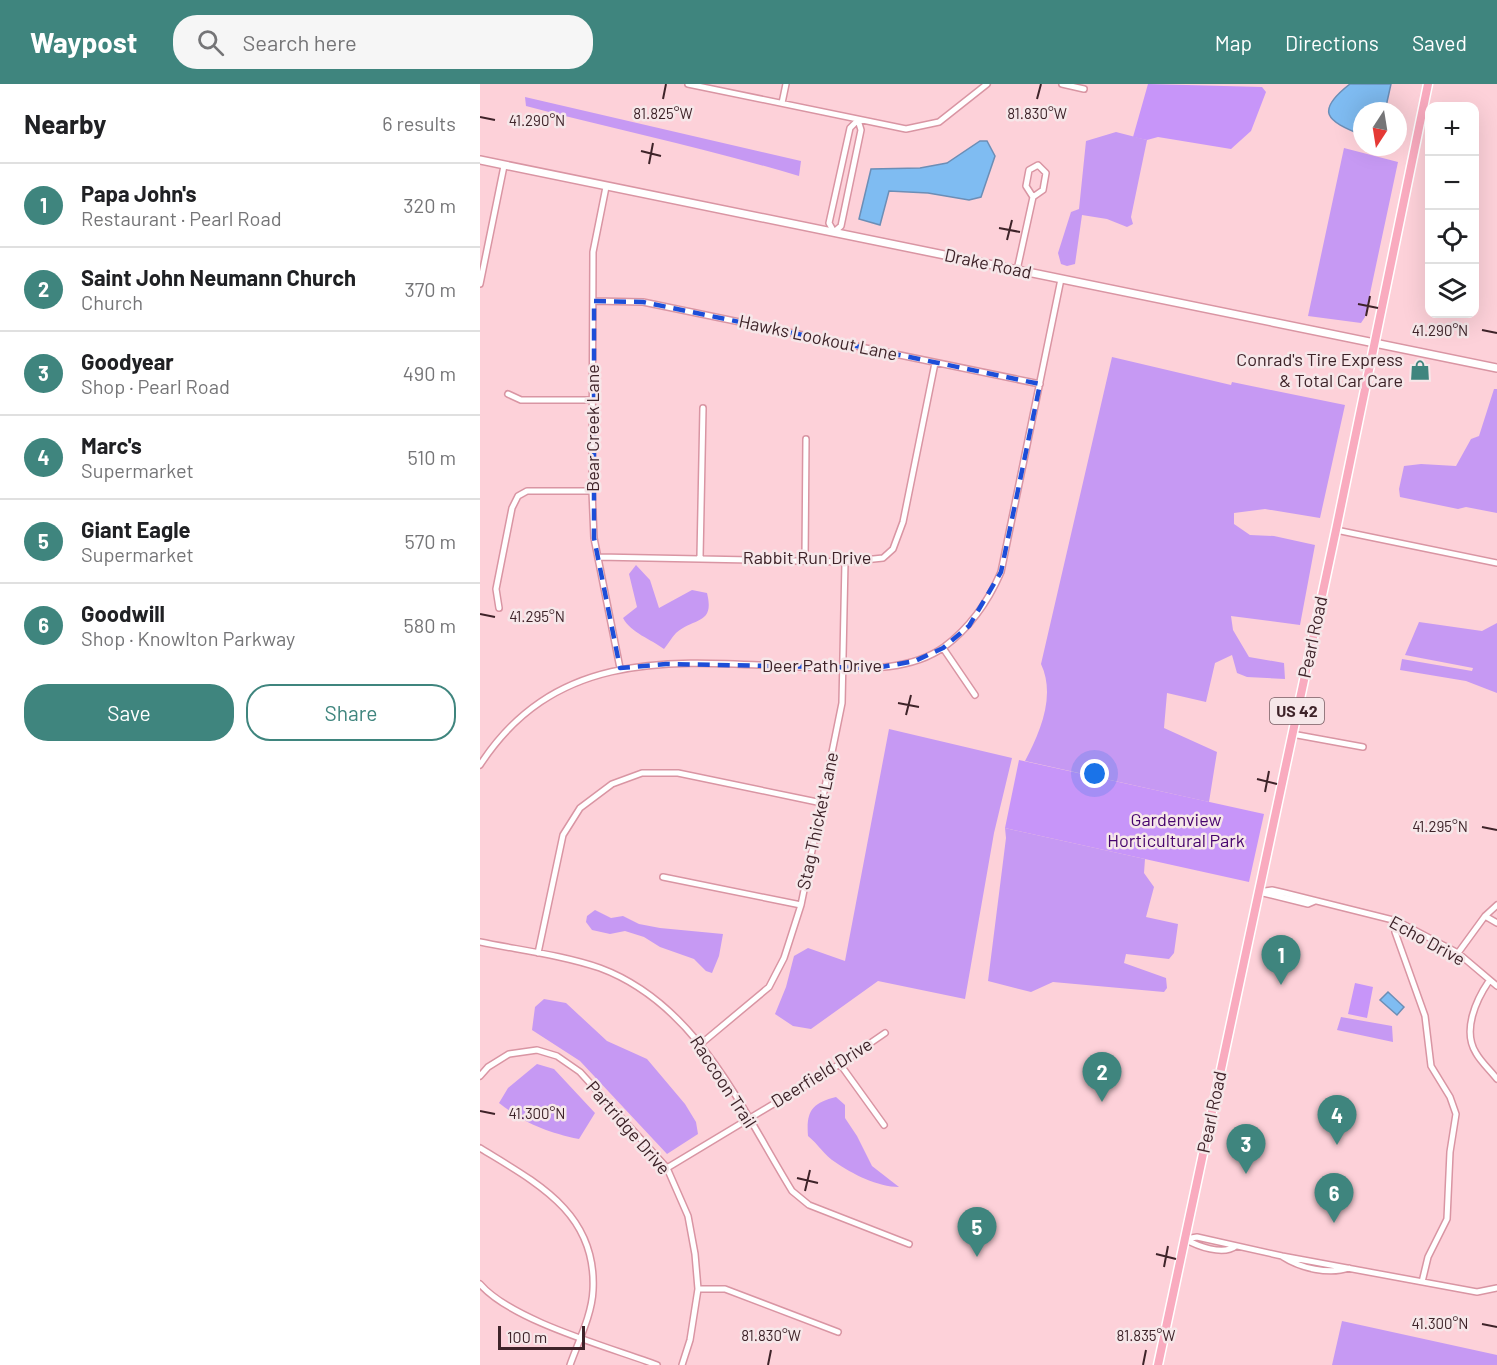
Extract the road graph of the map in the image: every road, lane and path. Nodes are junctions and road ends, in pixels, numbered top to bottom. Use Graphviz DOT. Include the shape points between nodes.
graph roads {
  1 [pos="688,84"];
  2 [pos="786,84"];
  3 [pos="987,84"];
  4 [pos="1062,84"];
  5 [pos="1428,84"];
  6 [pos="1084,89"];
  7 [pos="782,103"];
  8 [pos="858,120"];
  9 [pos="480,160"];
  10 [pos="504,166"];
  11 [pos="606,187"];
  12 [pos="1033,197"];
  13 [pos="834,232"];
  14 [pos="1017,270"];
  15 [pos="1061,279"];
  16 [pos="480,284"];
  17 [pos="594,301"];
  18 [pos="1374,344"];
  19 [pos="935,363"];
  20 [pos="1497,368"];
  21 [pos="1040,384"];
  22 [pos="508,394"];
  23 [pos="593,400"];
  24 [pos="703,408"];
  25 [pos="806,439"];
  26 [pos="592,491"];
  27 [pos="1336,530"];
  28 [pos="598,556"];
  29 [pos="700,557"];
  30 [pos="805,560"];
  31 [pos="845,562"];
  32 [pos="1497,563"];
  33 [pos="499,608"];
  34 [pos="943,648"];
  35 [pos="620,668"];
  36 [pos="844,668"];
  37 [pos="975,695"];
  38 [pos="1292,734"];
  39 [pos="1363,747"];
  40 [pos="480,765"];
  41 [pos="822,803"];
  42 [pos="663,877"];
  43 [pos="1258,892"];
  44 [pos="1497,904"];
  45 [pos="801,905"];
  46 [pos="1485,916"];
  47 [pos="1397,921"];
  48 [pos="1497,923"];
  49 [pos="480,942"];
  50 [pos="538,953"];
  51 [pos="1458,954"];
  52 [pos="1489,981"];
  53 [pos="1497,986"];
  54 [pos="885,1033"];
  55 [pos="702,1043"];
  56 [pos="840,1064"];
  57 [pos="480,1076"];
  58 [pos="1497,1079"];
  59 [pos="748,1119"];
  60 [pos="884,1125"];
  61 [pos="480,1148"];
  62 [pos="667,1168"];
  63 [pos="1185,1239"];
  64 [pos="909,1244"];
  65 [pos="1422,1282"];
  66 [pos="480,1284"];
  67 [pos="1497,1288"];
  68 [pos="698,1289"];
  69 [pos="838,1332"];
  70 [pos="580,1337"];
  71 [pos="570,1365"];
  72 [pos="657,1365"];
  73 [pos="682,1365"];
  74 [pos="1158,1365"];
  1 -- 7 [label="street"];
  2 -- 7 [label="street"];
  3 -- 8 [label="street" via="939,122 906,129"];
  4 -- 6 [label="street"];
  5 -- 18 [label="main road, Pearl Road / US 42"];
  7 -- 8 [label="street"];
  8 -- 13 [label="street" via="861,130 841,226"];
  8 -- 13 [label="street" via="850,128 829,223"];
  9 -- 10 [label="street, Drake Road"];
  10 -- 11 [label="street, Drake Road"];
  10 -- 16 [label="street"];
  11 -- 13 [label="street, Drake Road"];
  11 -- 17 [label="street, Bear Creek Lane" via="593,252"];
  12 -- 12 [label="street" via="1043,190 1046,173 1038,165 1029,171 1026,186"];
  12 -- 14 [label="street"];
  13 -- 14 [label="street, Drake Road"];
  14 -- 15 [label="street, Drake Road"];
  15 -- 18 [label="street, Drake Road"];
  15 -- 21 [label="street, Deer Path Drive"];
  17 -- 19 [label="street, Hawks Lookout Lane" via="643,302"];
  17 -- 23 [label="street, Bear Creek Lane"];
  18 -- 20 [label="street, Drake Road"];
  18 -- 27 [label="main road, Pearl Road / US 42"];
  19 -- 21 [label="street, Hawks Lookout Lane"];
  19 -- 31 [label="street, Rabbit Run Drive" via="903,522 893,549 883,558"];
  21 -- 34 [label="street, Deer Path Drive" via="1001,572 982,609"];
  22 -- 23 [label="street" via="521,400"];
  23 -- 26 [label="street, Bear Creek Lane"];
  24 -- 29 [label="street"];
  25 -- 30 [label="street"];
  26 -- 28 [label="street, Bear Creek Lane"];
  26 -- 33 [label="street" via="527,491 518,496 512,508 496,589"];
  27 -- 32 [label="street"];
  27 -- 38 [label="main road, Pearl Road / US 42"];
  28 -- 29 [label="street, Rabbit Run Drive"];
  28 -- 35 [label="street, Bear Creek Lane"];
  29 -- 30 [label="street, Rabbit Run Drive"];
  30 -- 31 [label="street, Rabbit Run Drive"];
  31 -- 36 [label="street, Stag Thicket Lane"];
  34 -- 36 [label="street, Deer Path Drive" via="915,661 876,668"];
  34 -- 37 [label="street"];
  35 -- 36 [label="street, Deer Path Drive" via="666,664"];
  35 -- 40 [label="street, Deer Path Drive" via="580,680 527,711 504,732"];
  36 -- 41 [label="street, Stag Thicket Lane" via="842,703"];
  38 -- 39 [label="street"];
  38 -- 43 [label="main road, Pearl Road / US 42"];
  41 -- 45 [label="street, Stag Thicket Lane"];
  41 -- 50 [label="street" via="667,772 642,773 612,784 580,808 563,835"];
  42 -- 45 [label="street"];
  43 -- 47 [label="street, Echo Drive"];
  43 -- 63 [label="main road, Pearl Road / US 42"];
  44 -- 46 [label="street"];
  45 -- 55 [label="street, Stag Thicket Lane" via="784,958 769,987"];
  46 -- 48 [label="street"];
  46 -- 51 [label="street"];
  47 -- 51 [label="street, Echo Drive"];
  47 -- 65 [label="street" via="1395,932 1425,1016 1431,1066 1456,1114 1447,1219 1428,1257"];
  49 -- 50 [label="street, Raccoon Trail"];
  50 -- 55 [label="street, Raccoon Trail" via="600,968 633,984 666,1006"];
  51 -- 52 [label="street, Echo Drive"];
  52 -- 53 [label="street, Echo Drive"];
  52 -- 58 [label="street" via="1476,1000 1470,1039 1475,1052"];
  54 -- 56 [label="street, Deerfield Drive"];
  55 -- 59 [label="street, Raccoon Trail"];
  56 -- 59 [label="street, Deerfield Drive"];
  56 -- 60 [label="street"];
  57 -- 62 [label="street, Partridge Drive" via="509,1054 537,1050 557,1056 580,1072"];
  59 -- 62 [label="street, Deerfield Drive"];
  59 -- 64 [label="street, Raccoon Trail" via="792,1191 809,1205"];
  61 -- 70 [label="street" via="562,1203 580,1227 589,1250 593,1290"];
  62 -- 68 [label="street, Partridge Drive" via="688,1216"];
  63 -- 65 [label="street" via="1220,1250 1236,1246 1282,1256 1292,1263 1317,1269 1350,1267"];
  63 -- 74 [label="main road, Pearl Road / US 42"];
  65 -- 67 [label="street" via="1477,1292"];
  66 -- 70 [label="street" via="523,1315"];
  68 -- 69 [label="street" via="725,1289"];
  68 -- 73 [label="street, Partridge Drive"];
  70 -- 71 [label="street"];
  70 -- 72 [label="street"];
}
